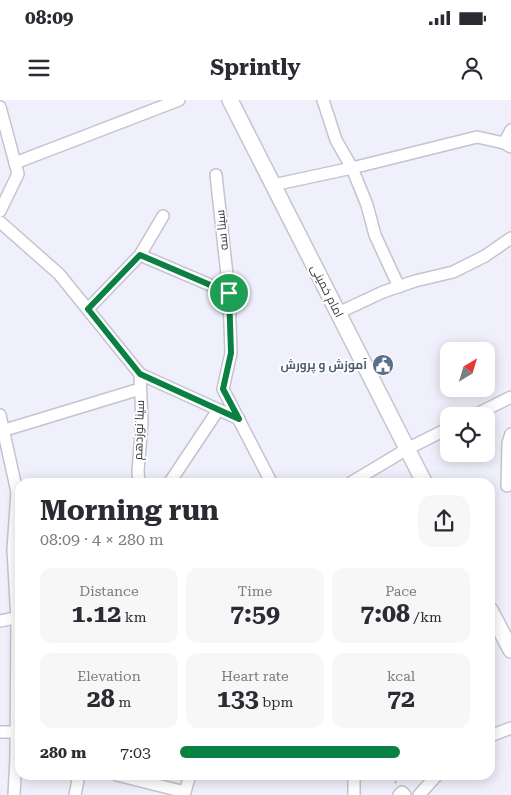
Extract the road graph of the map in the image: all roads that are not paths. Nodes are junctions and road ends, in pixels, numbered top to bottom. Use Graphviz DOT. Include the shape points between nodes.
graph roads {
  1 [pos="179,100"];
  2 [pos="230,100"];
  3 [pos="323,100"];
  4 [pos="0,107"];
  5 [pos="511,130"];
  6 [pos="507,145"];
  7 [pos="15,163"];
  8 [pos="352,168"];
  9 [pos="216,175"];
  10 [pos="273,185"];
  11 [pos="0,211"];
  12 [pos="163,216"];
  13 [pos="0,222"];
  14 [pos="511,238"];
  15 [pos="140,255"];
  16 [pos="399,287"];
  17 [pos="229,293"];
  18 [pos="88,309"];
  19 [pos="338,313"];
  20 [pos="140,374"];
  21 [pos="140,389"];
  22 [pos="511,397"];
  23 [pos="491,407"];
  24 [pos="218,410"];
  25 [pos="0,415"];
  26 [pos="239,419"];
  27 [pos="5,430"];
  28 [pos="440,432"];
  29 [pos="511,434"];
  30 [pos="407,449"];
  31 [pos="139,478"];
  32 [pos="173,478"];
  33 [pos="269,478"];
  34 [pos="359,478"];
  35 [pos="422,478"];
  36 [pos="15,482"];
  37 [pos="507,486"];
  38 [pos="15,521"];
  39 [pos="15,577"];
  40 [pos="15,618"];
  41 [pos="495,620"];
  42 [pos="0,621"];
  43 [pos="511,650"];
  44 [pos="511,728"];
  45 [pos="0,732"];
  46 [pos="15,732"];
  47 [pos="495,734"];
  48 [pos="16,780"];
  49 [pos="78,780"];
  50 [pos="135,780"];
  51 [pos="188,780"];
  52 [pos="354,780"];
  53 [pos="432,780"];
  54 [pos="184,794"];
  55 [pos="14,795"];
  56 [pos="75,795"];
  57 [pos="354,795"];
  58 [pos="419,795"];
  1 -- 7 [label="street"];
  2 -- 10 [label="main road, امام خمینی"];
  3 -- 8 [label="street" via="336,140"];
  4 -- 7 [label="street"];
  5 -- 6 [label="street"];
  6 -- 8 [label="street" via="477,137"];
  7 -- 11 [label="street" via="18,174"];
  8 -- 10 [label="street"];
  8 -- 16 [label="street" via="375,235"];
  9 -- 17 [label="street, سینا سه"];
  10 -- 19 [label="main road, امام خمینی"];
  12 -- 15 [label="street"];
  13 -- 18 [label="street" via="59,274"];
  14 -- 16 [label="street" via="453,272"];
  15 -- 17 [label="street"];
  15 -- 18 [label="street"];
  16 -- 19 [label="street"];
  17 -- 26 [label="street, سینا سه" via="231,353 223,389"];
  18 -- 20 [label="street"];
  19 -- 30 [label="main road, امام خمینی"];
  20 -- 21 [label="street, سینا نوزدهم"];
  20 -- 24 [label="street"];
  21 -- 27 [label="street"];
  21 -- 31 [label="street, سینا نوزدهم"];
  22 -- 23 [label="street"];
  24 -- 26 [label="street"];
  24 -- 32 [label="street"];
  25 -- 27 [label="street"];
  26 -- 33 [label="street, سینا سه"];
  27 -- 36 [label="street"];
  28 -- 30 [label="street"];
  29 -- 37 [label="street"];
  30 -- 34 [label="street"];
  30 -- 35 [label="main road, امام خمینی"];
  38 -- 39 [label="street"];
  40 -- 42 [label="street"];
  41 -- 43 [label="main road"];
  44 -- 47 [label="street"];
  45 -- 46 [label="street"];
  48 -- 55 [label="street"];
  49 -- 56 [label="street"];
  50 -- 54 [label="street"];
  51 -- 54 [label="street"];
  52 -- 57 [label="street"];
  53 -- 58 [label="street"];
}
